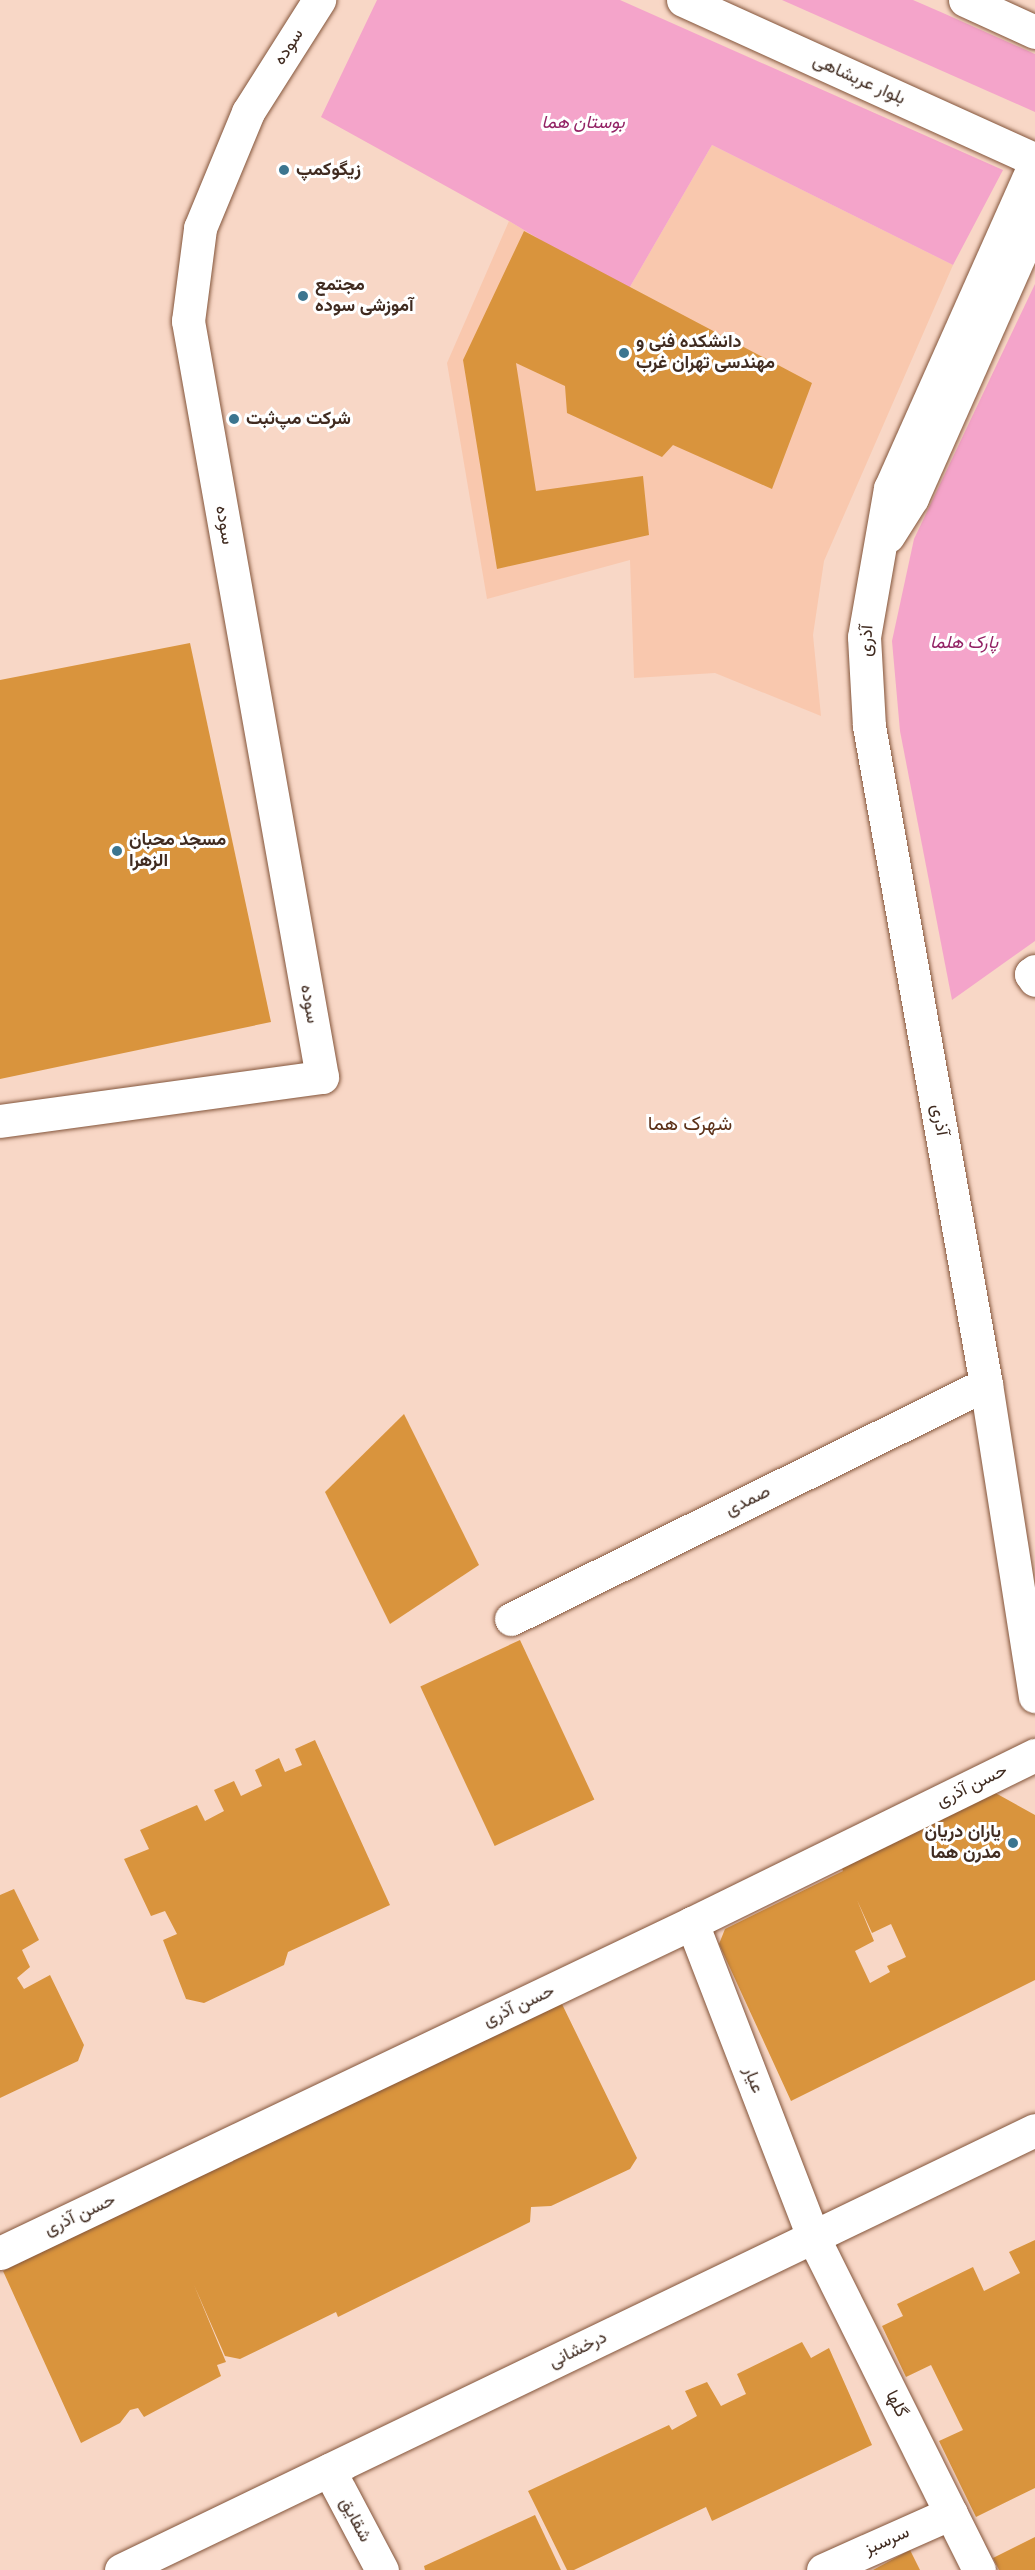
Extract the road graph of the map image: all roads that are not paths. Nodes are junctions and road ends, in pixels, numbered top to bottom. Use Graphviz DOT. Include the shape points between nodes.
graph roads {
  1 [pos="319,0"];
  2 [pos="682,0"];
  3 [pos="965,0"];
  4 [pos="1035,32"];
  5 [pos="1035,162"];
  6 [pos="1035,220"];
  7 [pos="883,545"];
  8 [pos="0,1121"];
  9 [pos="986,1384"];
  10 [pos="511,1619"];
  11 [pos="1035,1696"];
  12 [pos="1035,1755"];
  13 [pos="692,1923"];
  14 [pos="1035,2130"];
  15 [pos="813,2237"];
  16 [pos="0,2253"];
  17 [pos="329,2470"];
  18 [pos="951,2513"];
  19 [pos="121,2570"];
  20 [pos="382,2570"];
  21 [pos="823,2570"];
  22 [pos="979,2570"];
  1 -- 8 [label="street, سوده" via="248,112 204,217 188,321 322,1077"];
  2 -- 5 [label="street, بلوار عربشاهی"];
  3 -- 4 [label="street"];
  5 -- 7 [label="street, آذری" via="891,488"];
  6 -- 7 [label="street, آذری" via="912,498"];
  7 -- 9 [label="street, آذری" via="864,637 868,726"];
  9 -- 10 [label="street, صمدی"];
  9 -- 11 [label="street, آذری"];
  12 -- 13 [label="street, حسن آذری"];
  13 -- 15 [label="street, عیار"];
  13 -- 16 [label="street, حسن آذری"];
  14 -- 15 [label="street, درخشانی"];
  15 -- 17 [label="street, درخشانی"];
  15 -- 18 [label="street, گلها"];
  17 -- 19 [label="street, درخشانی"];
  17 -- 20 [label="street, شقایق"];
  18 -- 21 [label="street, سرسبز"];
  18 -- 22 [label="street, گلها"];
}
